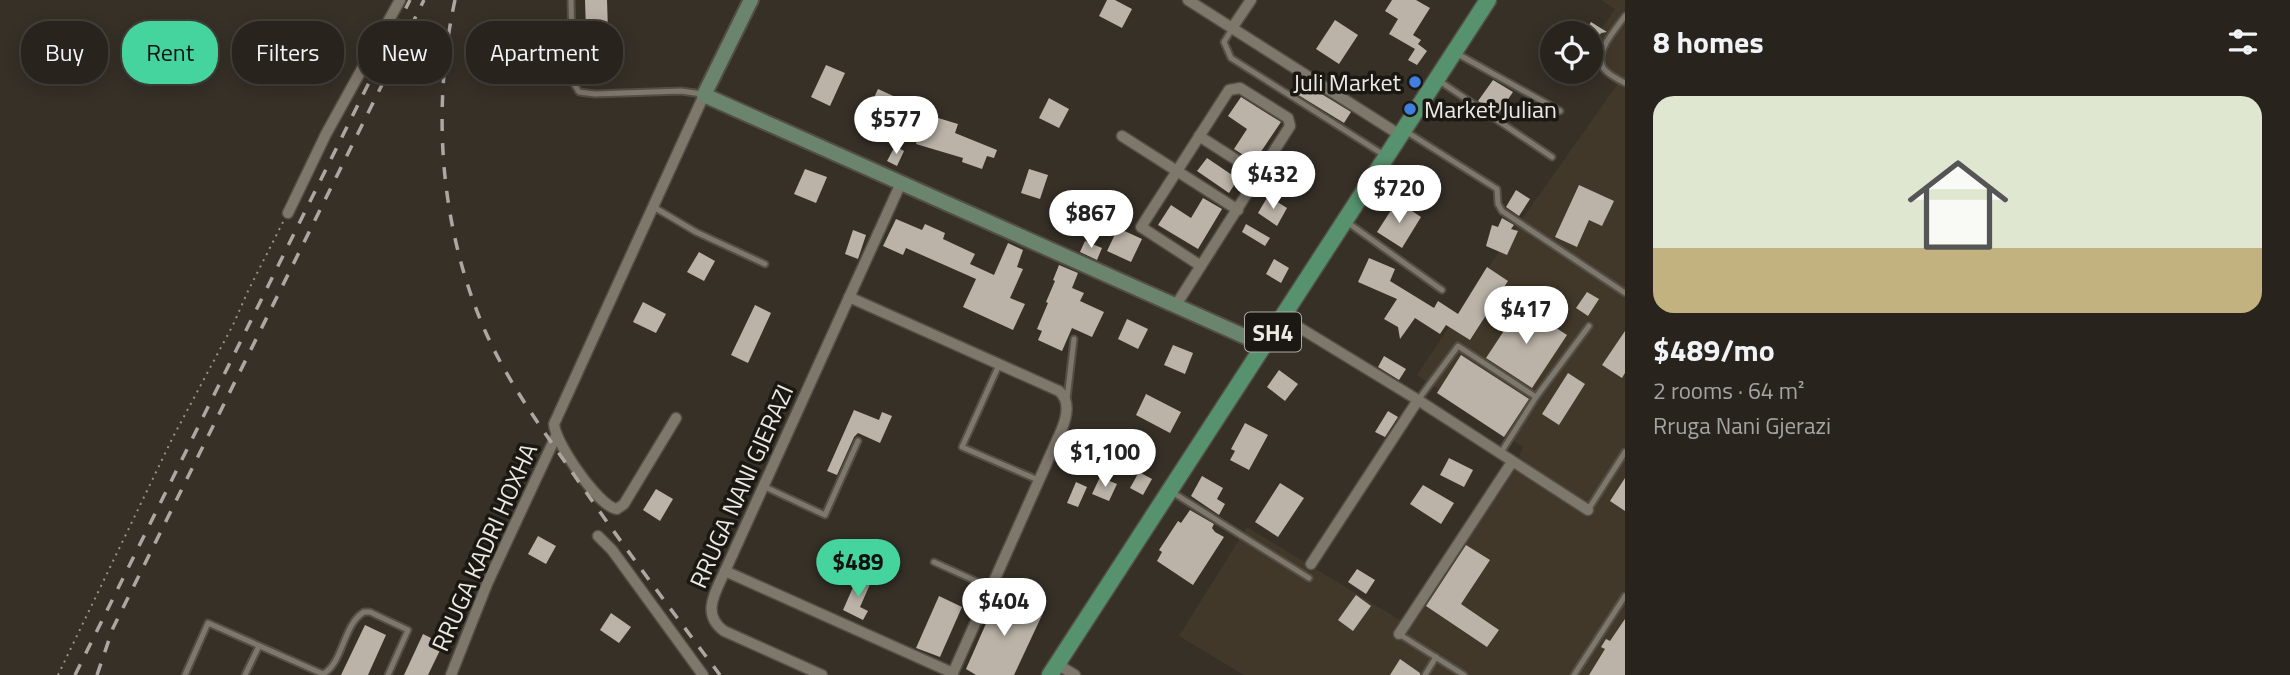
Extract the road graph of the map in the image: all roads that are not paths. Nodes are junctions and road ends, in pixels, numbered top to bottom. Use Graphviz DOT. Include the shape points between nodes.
graph roads {
  1 [pos="400,0"];
  2 [pos="571,0"];
  3 [pos="751,0"];
  4 [pos="1188,0"];
  5 [pos="1251,0"];
  6 [pos="1488,0"];
  7 [pos="1625,16"];
  8 [pos="1233,28"];
  9 [pos="1454,52"];
  10 [pos="1437,79"];
  11 [pos="1625,83"];
  12 [pos="704,95"];
  13 [pos="1560,111"];
  14 [pos="1402,133"];
  15 [pos="1122,136"];
  16 [pos="1199,136"];
  17 [pos="1386,157"];
  18 [pos="1552,157"];
  19 [pos="1177,170"];
  20 [pos="1260,175"];
  21 [pos="901,183"];
  22 [pos="652,206"];
  23 [pos="1238,210"];
  24 [pos="288,213"];
  25 [pos="1345,221"];
  26 [pos="765,264"];
  27 [pos="1201,267"];
  28 [pos="1442,290"];
  29 [pos="1625,293"];
  30 [pos="849,297"];
  31 [pos="1176,305"];
  32 [pos="1282,317"];
  33 [pos="1589,326"];
  34 [pos="1074,340"];
  35 [pos="1264,345"];
  36 [pos="999,365"];
  37 [pos="1536,397"];
  38 [pos="1418,400"];
  39 [pos="1067,401"];
  40 [pos="676,418"];
  41 [pos="556,436"];
  42 [pos="858,441"];
  43 [pos="1625,452"];
  44 [pos="1500,454"];
  45 [pos="1512,462"];
  46 [pos="1038,480"];
  47 [pos="763,486"];
  48 [pos="1169,491"];
  49 [pos="1588,510"];
  50 [pos="598,536"];
  51 [pos="934,562"];
  52 [pos="1311,564"];
  53 [pos="724,571"];
  54 [pos="1309,578"];
  55 [pos="990,588"];
  56 [pos="1625,596"];
  57 [pos="1399,634"];
  58 [pos="259,646"];
  59 [pos="1436,657"];
  60 [pos="1053,669"];
  61 [pos="317,674"];
  62 [pos="953,674"];
  63 [pos="185,675"];
  64 [pos="245,675"];
  65 [pos="388,675"];
  66 [pos="450,675"];
  67 [pos="703,675"];
  68 [pos="822,675"];
  69 [pos="1075,675"];
  70 [pos="1425,675"];
  71 [pos="1464,675"];
  72 [pos="1574,675"];
  1 -- 24 [label="street"];
  2 -- 12 [label="lane" via="573,82 579,92"];
  3 -- 12 [label="street"];
  4 -- 8 [label="street"];
  5 -- 8 [label="street"];
  6 -- 9 [label="main road, SH4"];
  7 -- 11 [label="lane" via="1600,60 1604,70"];
  8 -- 14 [label="street"];
  8 -- 17 [label="lane" via="1224,42 1231,58"];
  9 -- 10 [label="main road, SH4"];
  9 -- 13 [label="lane"];
  10 -- 14 [label="main road, SH4"];
  10 -- 18 [label="lane"];
  12 -- 21 [label="street"];
  12 -- 22 [label="street, RRUGA KADRI HOXHA"];
  14 -- 17 [label="main road, SH4"];
  14 -- 29 [label="lane" via="1497,189 1502,211"];
  15 -- 19 [label="street"];
  16 -- 19 [label="street"];
  16 -- 20 [label="street"];
  16 -- 20 [label="street" via="1233,88 1288,118 1288,132"];
  17 -- 25 [label="main road, SH4"];
  19 -- 23 [label="street"];
  19 -- 27 [label="street" via="1141,227"];
  20 -- 23 [label="street"];
  21 -- 30 [label="street, RRUGA NANI GJERAZI"];
  21 -- 31 [label="street"];
  22 -- 26 [label="lane"];
  22 -- 41 [label="street, RRUGA KADRI HOXHA" via="555,419"];
  23 -- 27 [label="street"];
  25 -- 28 [label="lane"];
  25 -- 32 [label="main road, SH4"];
  27 -- 31 [label="street"];
  30 -- 36 [label="street"];
  30 -- 47 [label="street, RRUGA NANI GJERAZI"];
  31 -- 35 [label="street"];
  32 -- 35 [label="main road, SH4"];
  32 -- 38 [label="street"];
  33 -- 37 [label="lane"];
  34 -- 39 [label="lane"];
  35 -- 48 [label="main road, SH4"];
  36 -- 39 [label="street" via="1059,391"];
  36 -- 46 [label="lane" via="962,447"];
  37 -- 38 [label="lane" via="1458,346"];
  37 -- 44 [label="lane"];
  38 -- 44 [label="street"];
  38 -- 52 [label="street"];
  39 -- 46 [label="street" via="1066,419"];
  40 -- 41 [label="street" via="617,509 607,506 588,484"];
  41 -- 66 [label="street, RRUGA KADRI HOXHA"];
  42 -- 47 [label="lane" via="825,514"];
  43 -- 49 [label="lane"];
  44 -- 45 [label="street"];
  45 -- 49 [label="street"];
  45 -- 57 [label="street"];
  46 -- 55 [label="street"];
  47 -- 53 [label="street, RRUGA NANI GJERAZI"];
  48 -- 54 [label="lane"];
  48 -- 60 [label="main road, SH4"];
  50 -- 67 [label="street"];
  51 -- 55 [label="lane"];
  53 -- 62 [label="street"];
  53 -- 68 [label="street, RRUGA NANI GJERAZI" via="711,610 718,626"];
  55 -- 62 [label="street"];
  56 -- 72 [label="lane"];
  57 -- 59 [label="lane"];
  58 -- 61 [label="lane"];
  58 -- 63 [label="lane" via="208,623"];
  58 -- 64 [label="lane"];
  59 -- 70 [label="lane"];
  59 -- 71 [label="lane"];
  60 -- 69 [label="street"];
  61 -- 65 [label="lane" via="328,672 354,621 364,611 408,630"];
}
